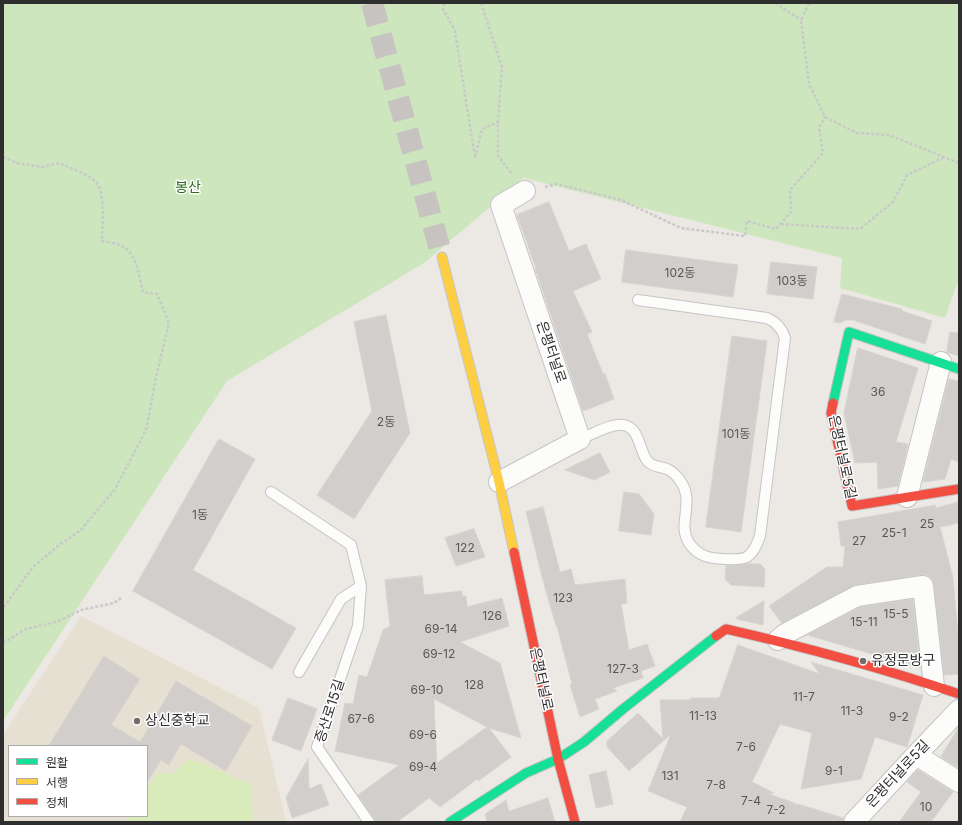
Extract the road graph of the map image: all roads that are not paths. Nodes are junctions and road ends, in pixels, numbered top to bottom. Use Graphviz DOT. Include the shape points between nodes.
graph roads {
  1 [pos="525,191"];
  2 [pos="442,257"];
  3 [pos="638,300"];
  4 [pos="940,362"];
  5 [pos="959,369"];
  6 [pos="580,439"];
  7 [pos="499,482"];
  8 [pos="959,488"];
  9 [pos="271,492"];
  10 [pos="907,497"];
  11 [pos="361,586"];
  12 [pos="778,640"];
  13 [pos="299,672"];
  14 [pos="934,686"];
  15 [pos="959,694"];
  16 [pos="959,710"];
  17 [pos="916,755"];
  18 [pos="558,759"];
  19 [pos="959,782"];
  20 [pos="455,821"];
  21 [pos="369,822"];
  22 [pos="575,822"];
  23 [pos="854,822"];
  1 -- 6 [label="street, 은평터널로" via="501,205"];
  2 -- 7 [label="street, 은평터널로"];
  3 -- 6 [label="lane" via="767,318 783,332 785,338 760,536 752,553 740,560 707,557 689,543 683,524 686,494 682,484 674,474 667,469 654,466 646,458 636,433 629,427 617,424"];
  4 -- 5 [label="street, 은평터널로5길"];
  4 -- 10 [label="street"];
  4 -- 10 [label="street, 은평터널로5길" via="849,332 831,413 852,506"];
  6 -- 7 [label="street"];
  7 -- 18 [label="street, 은평터널로"];
  8 -- 10 [label="street, 은평터널로5길"];
  9 -- 11 [label="lane" via="351,545"];
  11 -- 13 [label="lane" via="341,599"];
  11 -- 21 [label="lane, 증산로15길" via="358,626 317,747"];
  12 -- 14 [label="street"];
  12 -- 14 [label="street" via="856,596 923,586"];
  12 -- 18 [label="street" via="726,628 584,742"];
  14 -- 15 [label="street"];
  16 -- 17 [label="street, 은평터널로5길"];
  17 -- 19 [label="street"];
  17 -- 23 [label="street, 은평터널로5길"];
  18 -- 20 [label="street" via="526,773"];
  18 -- 22 [label="street, 은평터널로"];
}
